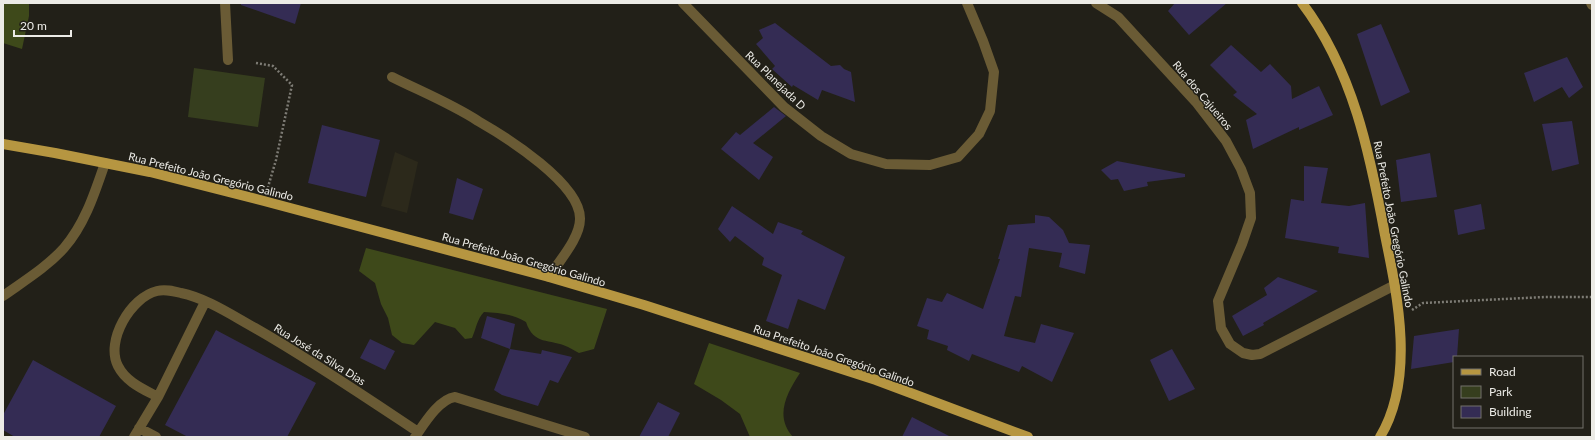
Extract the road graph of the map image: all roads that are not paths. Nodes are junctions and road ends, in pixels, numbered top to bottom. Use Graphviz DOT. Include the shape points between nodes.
graph roads {
  1 [pos="225,3"];
  2 [pos="683,3"];
  3 [pos="967,3"];
  4 [pos="1096,3"];
  5 [pos="1302,3"];
  6 [pos="228,60"];
  7 [pos="392,77"];
  8 [pos="3,144"];
  9 [pos="105,163"];
  10 [pos="549,277"];
  11 [pos="1395,285"];
  12 [pos="3,296"];
  13 [pos="205,302"];
  14 [pos="158,397"];
  15 [pos="136,433"];
  16 [pos="417,434"];
  17 [pos="156,437"];
  18 [pos="585,437"];
  19 [pos="1028,437"];
  20 [pos="1380,437"];
  1 -- 6 [label="street"];
  2 -- 3 [label="street, Rua Planejada D" via="784,107 821,136 851,154 886,164 930,165 958,157 979,134 990,111 994,72"];
  4 -- 11 [label="street, Rua dos Cajueiros" via="1118,17 1196,102 1226,141 1241,169 1250,193 1251,218 1218,301 1221,328 1230,344 1243,354 1260,354"];
  5 -- 11 [label="main road, Rua Prefeito João Gregório Galindo" via="1329,44 1348,88 1364,136"];
  7 -- 10 [label="street" via="478,120 529,154 568,190 577,206 579,226 576,236"];
  8 -- 9 [label="main road, Rua Prefeito João Gregório Galindo"];
  9 -- 10 [label="main road, Rua Prefeito João Gregório Galindo" via="264,201"];
  9 -- 12 [label="street" via="93,198 64,248 40,270"];
  10 -- 19 [label="main road, Rua Prefeito João Gregório Galindo" via="876,380"];
  11 -- 20 [label="main road, Rua Prefeito João Gregório Galindo" via="1400,317 1400,365 1396,399"];
  13 -- 14 [label="street"];
  13 -- 14 [label="street, Rua José da Silva Dias" via="183,293 157,291 133,306 123,321 116,341 117,366 133,384"];
  13 -- 16 [label="street, Rua José da Silva Dias" via="288,347"];
  14 -- 15 [label="street"];
  15 -- 17 [label="street"];
  16 -- 18 [label="street" via="440,405 455,397"];
}
